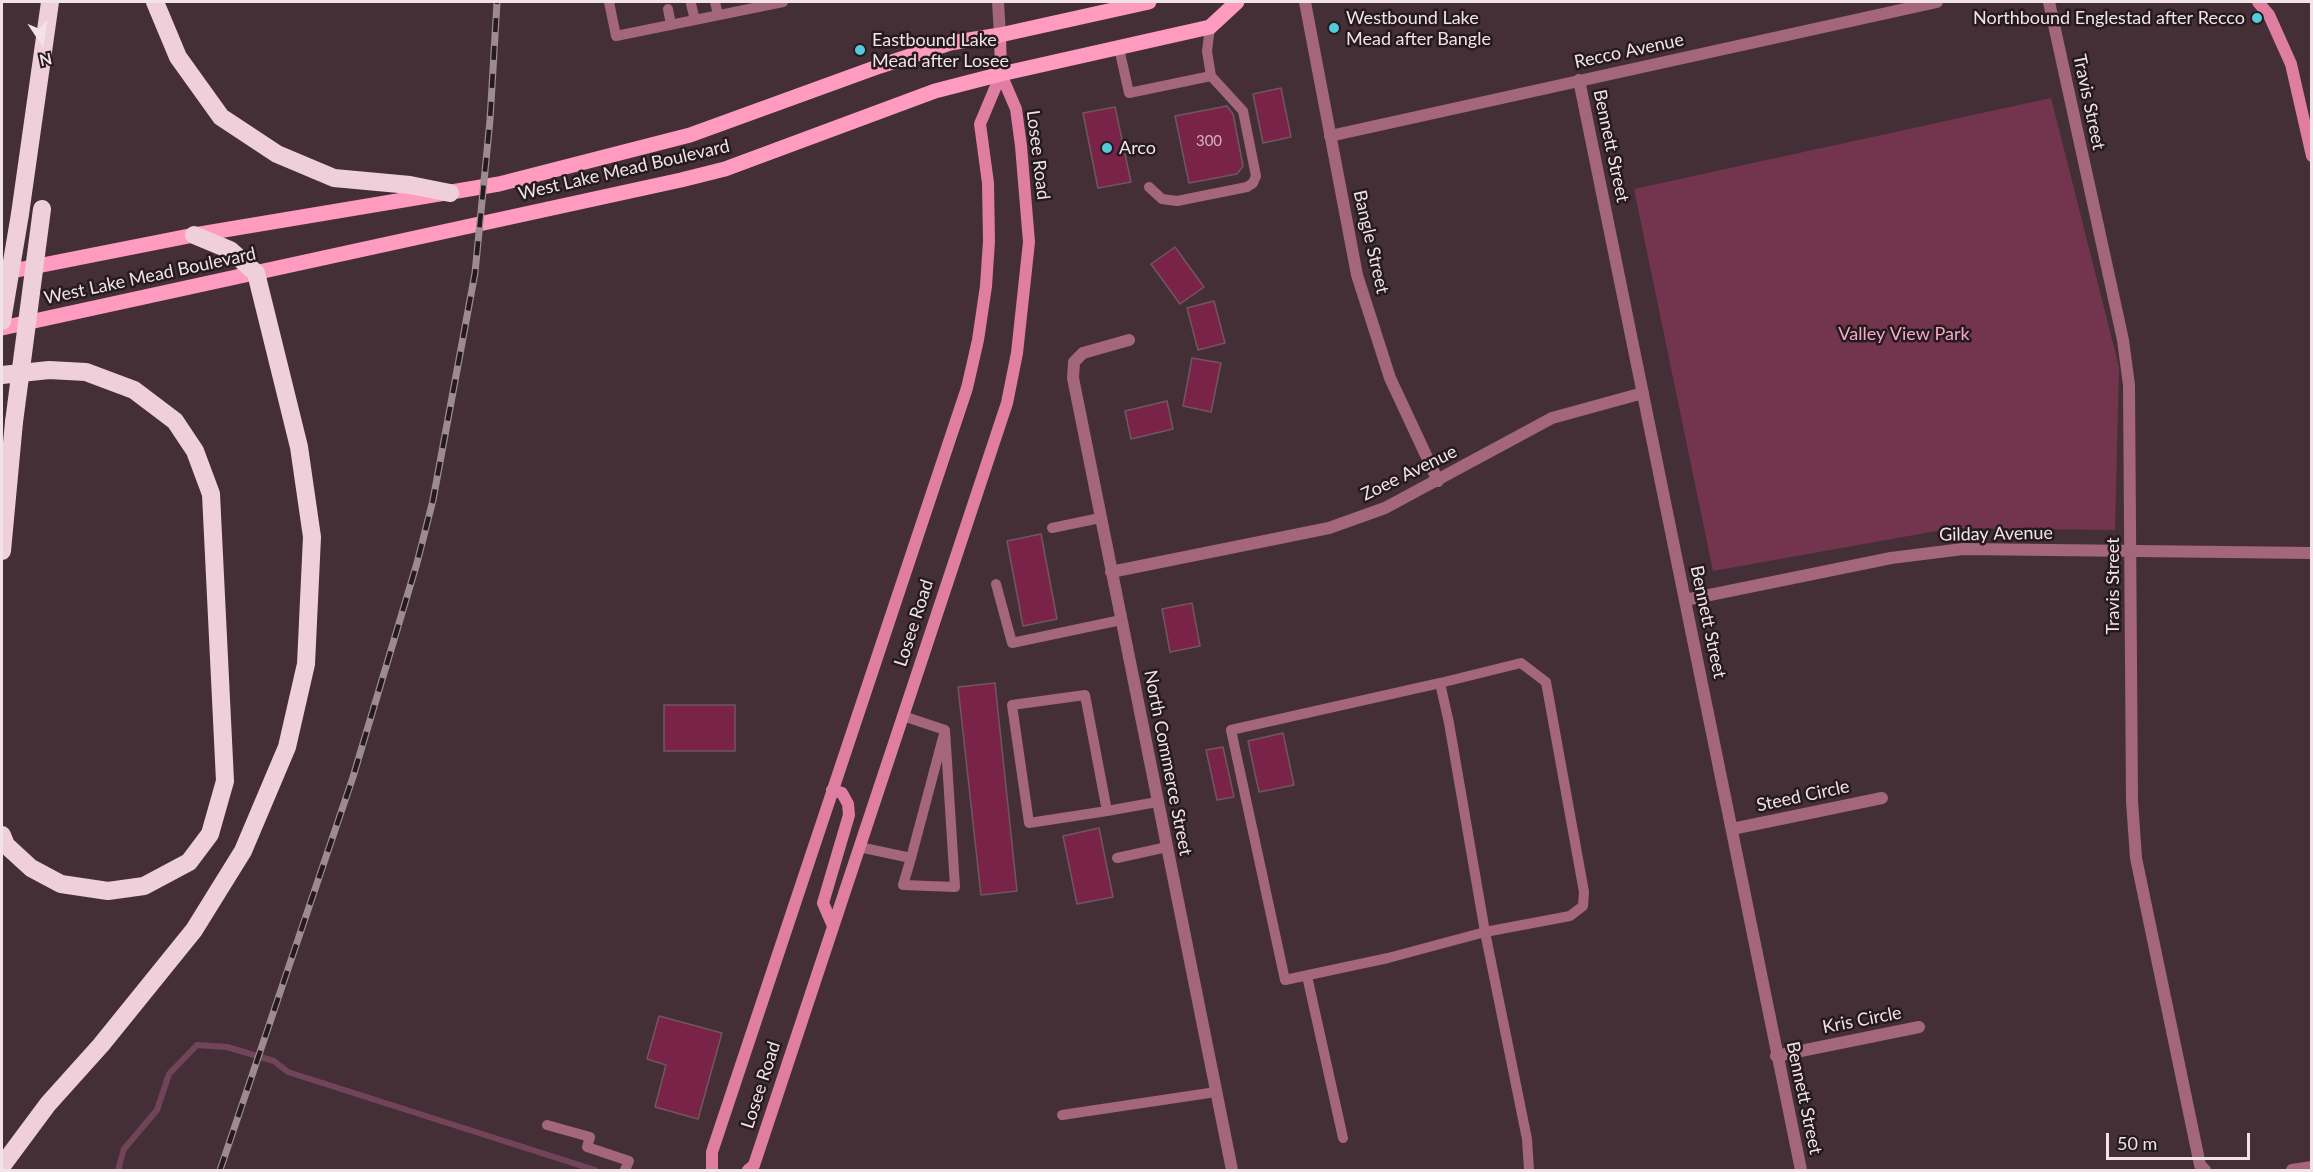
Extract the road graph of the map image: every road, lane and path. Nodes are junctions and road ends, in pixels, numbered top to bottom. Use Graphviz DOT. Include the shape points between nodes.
graph roads {
  1 [pos="50,2"];
  2 [pos="155,2"];
  3 [pos="609,2"];
  4 [pos="715,2"];
  5 [pos="783,2"];
  6 [pos="998,2"];
  7 [pos="1141,2"];
  8 [pos="1237,2"];
  9 [pos="1305,2"];
  10 [pos="1937,2"];
  11 [pos="2049,2"];
  12 [pos="2258,2"];
  13 [pos="766,3"];
  14 [pos="691,4"];
  15 [pos="743,6"];
  16 [pos="668,9"];
  17 [pos="718,15"];
  18 [pos="695,20"];
  19 [pos="671,25"];
  20 [pos="1210,27"];
  21 [pos="1000,35"];
  22 [pos="1119,48"];
  23 [pos="1001,74"];
  24 [pos="1211,76"];
  25 [pos="1579,80"];
  26 [pos="1330,136"];
  27 [pos="2312,156"];
  28 [pos="26,176"];
  29 [pos="1149,188"];
  30 [pos="450,193"];
  31 [pos="194,235"];
  32 [pos="2,273"];
  33 [pos="256,273"];
  34 [pos="2,321"];
  35 [pos="2,328"];
  36 [pos="1129,340"];
  37 [pos="2,375"];
  38 [pos="1643,393"];
  39 [pos="1438,481"];
  40 [pos="1100,518"];
  41 [pos="1053,528"];
  42 [pos="2,551"];
  43 [pos="2131,551"];
  44 [pos="2312,553"];
  45 [pos="1111,572"];
  46 [pos="996,584"];
  47 [pos="1685,600"];
  48 [pos="1120,620"];
  49 [pos="1440,683"];
  50 [pos="903,716"];
  51 [pos="945,730"];
  52 [pos="832,790"];
  53 [pos="1882,798"];
  54 [pos="1157,802"];
  55 [pos="1107,811"];
  56 [pos="1732,829"];
  57 [pos="2,835"];
  58 [pos="859,847"];
  59 [pos="1167,847"];
  60 [pos="911,858"];
  61 [pos="1117,858"];
  62 [pos="832,926"];
  63 [pos="1485,932"];
  64 [pos="1307,976"];
  65 [pos="1919,1028"];
  66 [pos="1776,1056"];
  67 [pos="1216,1092"];
  68 [pos="1062,1115"];
  69 [pos="547,1125"];
  70 [pos="1343,1138"];
  71 [pos="2,1166"];
  72 [pos="2312,1167"];
  73 [pos="625,1170"];
  74 [pos="712,1170"];
  75 [pos="748,1170"];
  76 [pos="1233,1170"];
  77 [pos="1529,1170"];
  78 [pos="1801,1170"];
  79 [pos="2205,1170"];
  80 [pos="2292,1170"];
  1 -- 28 [label="highway"];
  2 -- 30 [label="highway" via="178,57 221,117 277,154 334,178 410,184"];
  3 -- 19 [label="lane" via="616,36"];
  4 -- 17 [label="lane"];
  5 -- 13 [label="lane"];
  6 -- 21 [label="street, Losee Road"];
  7 -- 21 [label="main road, West Lake Mead Boulevard"];
  8 -- 20 [label="main road, West Lake Mead Boulevard"];
  9 -- 26 [label="street, Bangle Street"];
  10 -- 25 [label="street, Recco Avenue"];
  11 -- 43 [label="street, Travis Street" via="2123,340 2129,385"];
  12 -- 27 [label="main road" via="2291,64"];
  13 -- 15 [label="lane"];
  14 -- 18 [label="lane"];
  15 -- 17 [label="lane"];
  16 -- 19 [label="lane"];
  17 -- 18 [label="lane"];
  18 -- 19 [label="lane"];
  20 -- 22 [label="main road, West Lake Mead Boulevard"];
  20 -- 24 [label="lane" via="1207,51"];
  21 -- 23 [label="main road, Losee Road"];
  21 -- 30 [label="main road, West Lake Mead Boulevard" via="950,43 690,135"];
  22 -- 23 [label="main road, West Lake Mead Boulevard"];
  22 -- 24 [label="lane" via="1129,93"];
  23 -- 33 [label="main road, West Lake Mead Boulevard" via="935,91 714,171"];
  23 -- 50 [label="main road, Losee Road" via="1016,109 1029,242 1017,353 1006,403"];
  23 -- 52 [label="main road, Losee Road" via="980,124 988,183 989,241 986,286 967,388"];
  24 -- 29 [label="lane" via="1243,111 1256,176 1253,183 1178,201 1162,199"];
  25 -- 26 [label="street, Recco Avenue"];
  25 -- 38 [label="street, Bennett Street"];
  26 -- 39 [label="street, Bangle Street" via="1357,275 1390,378"];
  28 -- 34 [label="highway, bridge"];
  28 -- 42 [label="highway, bridge" via="42,209 14,422"];
  30 -- 31 [label="main road, West Lake Mead Boulevard"];
  31 -- 32 [label="main road, West Lake Mead Boulevard"];
  31 -- 33 [label="highway" via="230,250"];
  33 -- 35 [label="main road, West Lake Mead Boulevard"];
  33 -- 71 [label="highway" via="299,447 312,537 306,664 287,747 243,850 194,930 48,1104"];
  36 -- 40 [label="street, North Commerce Street" via="1083,353 1074,362 1073,378"];
  37 -- 57 [label="highway" via="49,370 86,372 134,390 176,422 195,451 211,494 225,781 210,834 189,862 144,886 108,891 61,884 31,868 6,845"];
  38 -- 39 [label="street, Zoee Avenue" via="1552,418"];
  38 -- 47 [label="street, Bennett Street"];
  39 -- 45 [label="street, Zoee Avenue" via="1385,508 1329,528"];
  40 -- 41 [label="lane"];
  40 -- 45 [label="street, North Commerce Street"];
  43 -- 44 [label="street, Gilday Avenue"];
  43 -- 47 [label="street, Gilday Avenue" via="1963,549 1891,558"];
  43 -- 79 [label="street, Travis Street" via="2132,801 2136,858 2200,1165"];
  45 -- 48 [label="street, North Commerce Street"];
  46 -- 48 [label="lane" via="1012,643"];
  47 -- 56 [label="street, Bennett Street"];
  48 -- 54 [label="street, North Commerce Street"];
  49 -- 63 [label="lane"];
  49 -- 63 [label="lane" via="1521,663 1546,682 1576,845 1583,906 1570,916"];
  49 -- 64 [label="lane" via="1230,730 1285,980"];
  50 -- 51 [label="lane"];
  50 -- 58 [label="main road, Losee Road"];
  51 -- 60 [label="lane"];
  51 -- 60 [label="lane" via="955,887 903,885"];
  52 -- 62 [label="main road" via="842,793 849,815 823,903"];
  52 -- 74 [label="main road, Losee Road" via="712,1152"];
  53 -- 56 [label="street, Steed Circle"];
  54 -- 55 [label="lane"];
  54 -- 59 [label="street, North Commerce Street"];
  55 -- 55 [label="lane" via="1029,822 1012,705 1085,695"];
  56 -- 66 [label="street, Bennett Street"];
  58 -- 60 [label="lane"];
  58 -- 62 [label="main road, Losee Road"];
  59 -- 61 [label="lane"];
  59 -- 67 [label="street, North Commerce Street"];
  62 -- 75 [label="main road, Losee Road" via="754,1165"];
  63 -- 64 [label="lane"];
  63 -- 77 [label="lane" via="1527,1139"];
  64 -- 70 [label="lane"];
  65 -- 66 [label="street, Kris Circle"];
  66 -- 78 [label="street, Bennett Street"];
  67 -- 68 [label="lane"];
  67 -- 76 [label="street, North Commerce Street"];
  69 -- 73 [label="lane" via="590,1137 587,1148 628,1161"];
  72 -- 80 [label="street"];
}
